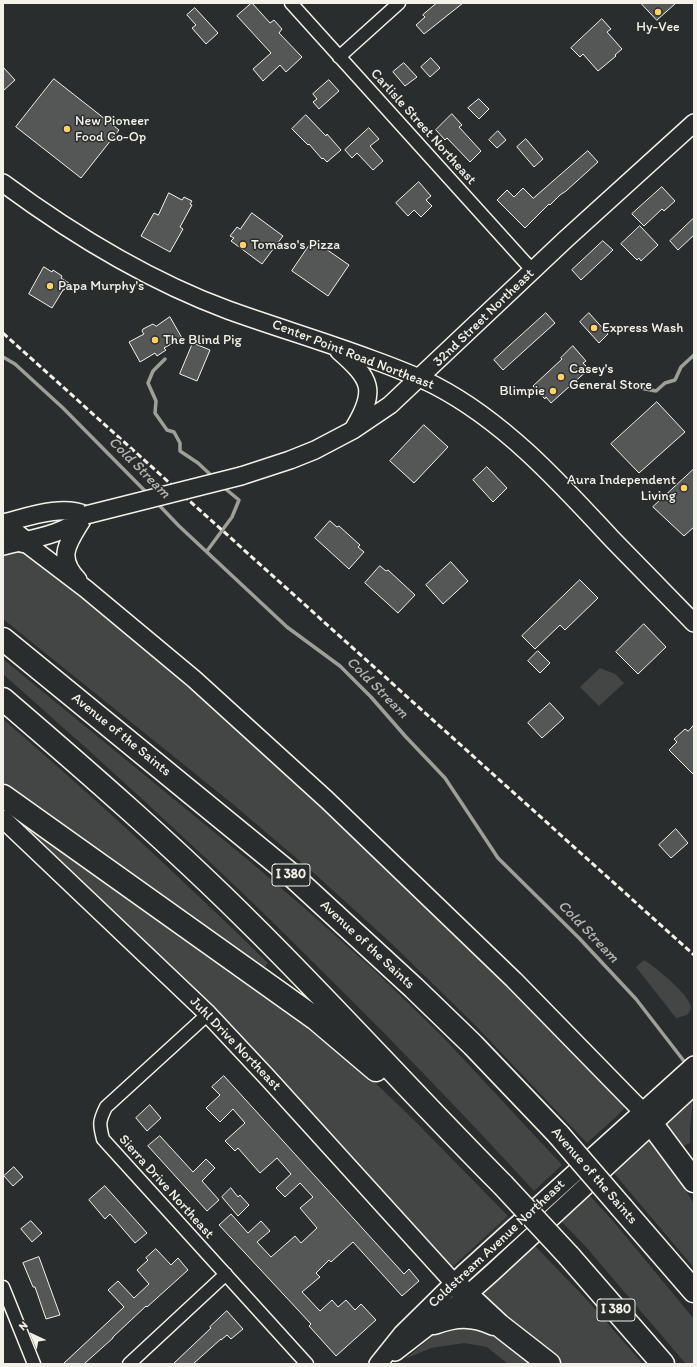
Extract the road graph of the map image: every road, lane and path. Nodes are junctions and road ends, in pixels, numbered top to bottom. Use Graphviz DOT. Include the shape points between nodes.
graph roads {
  1 [pos="291,3"];
  2 [pos="398,3"];
  3 [pos="339,56"];
  4 [pos="694,123"];
  5 [pos="3,183"];
  6 [pos="533,271"];
  7 [pos="330,344"];
  8 [pos="420,378"];
  9 [pos="353,430"];
  10 [pos="86,515"];
  11 [pos="3,524"];
  12 [pos="13,544"];
  13 [pos="86,589"];
  14 [pos="694,623"];
  15 [pos="3,639"];
  16 [pos="3,699"];
  17 [pos="3,796"];
  18 [pos="3,819"];
  19 [pos="208,1014"];
  20 [pos="694,1065"];
  21 [pos="688,1084"];
  22 [pos="648,1118"];
  23 [pos="466,1148"];
  24 [pos="694,1181"];
  25 [pos="226,1274"];
  26 [pos="3,1287"];
  27 [pos="460,1289"];
  28 [pos="694,1291"];
  29 [pos="434,1323"];
  30 [pos="499,1325"];
  31 [pos="34,1364"];
  32 [pos="129,1364"];
  33 [pos="307,1364"];
  34 [pos="378,1364"];
  35 [pos="549,1364"];
  36 [pos="663,1364"];
  1 -- 3 [label="street, Carlisle Street Northeast"];
  2 -- 3 [label="street"];
  3 -- 6 [label="street, Carlisle Street Northeast"];
  4 -- 6 [label="main road, 32nd Street Northeast"];
  5 -- 7 [label="main road, Center Point Road Northeast" via="70,229 146,273 215,305"];
  6 -- 8 [label="main road, 32nd Street Northeast"];
  7 -- 8 [label="main road, Center Point Road Northeast"];
  7 -- 9 [label="main road" via="361,371 368,384 368,401"];
  8 -- 9 [label="main road, 32nd Street Northeast" via="390,405"];
  8 -- 14 [label="main road, Center Point Road Northeast" via="488,419 542,465"];
  9 -- 10 [label="main road, 32nd Street Northeast, bridge" via="290,460 241,476"];
  10 -- 11 [label="main road, 32nd Street Northeast" via="68,510 56,511"];
  10 -- 12 [label="main road, 32nd Street Northeast" via="65,529"];
  10 -- 13 [label="main road" via="67,544 65,556 67,566"];
  11 -- 12 [label="highway"];
  12 -- 13 [label="main road"];
  13 -- 22 [label="main road" via="194,679 327,800 514,980"];
  15 -- 28 [label="highway, Avenue of the Saints / I 380, bridge" via="289,873 414,988 558,1135"];
  16 -- 23 [label="highway, I 380" via="138,816 252,925"];
  17 -- 23 [label="highway" via="316,1018"];
  18 -- 19 [label="main road, Juhl Drive Northeast"];
  19 -- 25 [label="street, Sierra Drive Northeast" via="106,1107 100,1119 100,1129 103,1139"];
  19 -- 27 [label="main road, Juhl Drive Northeast"];
  20 -- 21 [label="main road, Coldstream Avenue Northeast"];
  21 -- 22 [label="main road, Coldstream Avenue Northeast"];
  22 -- 24 [label="highway"];
  22 -- 27 [label="main road, Coldstream Avenue Northeast"];
  23 -- 36 [label="highway, I 380, bridge" via="569,1256"];
  25 -- 32 [label="street"];
  25 -- 33 [label="street, Sierra Drive Northeast"];
  26 -- 31 [label="street"];
  27 -- 29 [label="main road, Coldstream Avenue Northeast"];
  27 -- 30 [label="highway"];
  27 -- 34 [label="main road, Coldstream Avenue Northeast" via="402,1334"];
  29 -- 30 [label="highway" via="464,1316 484,1319"];
  29 -- 34 [label="main road, Coldstream Avenue Northeast"];
  30 -- 35 [label="highway"];
}
